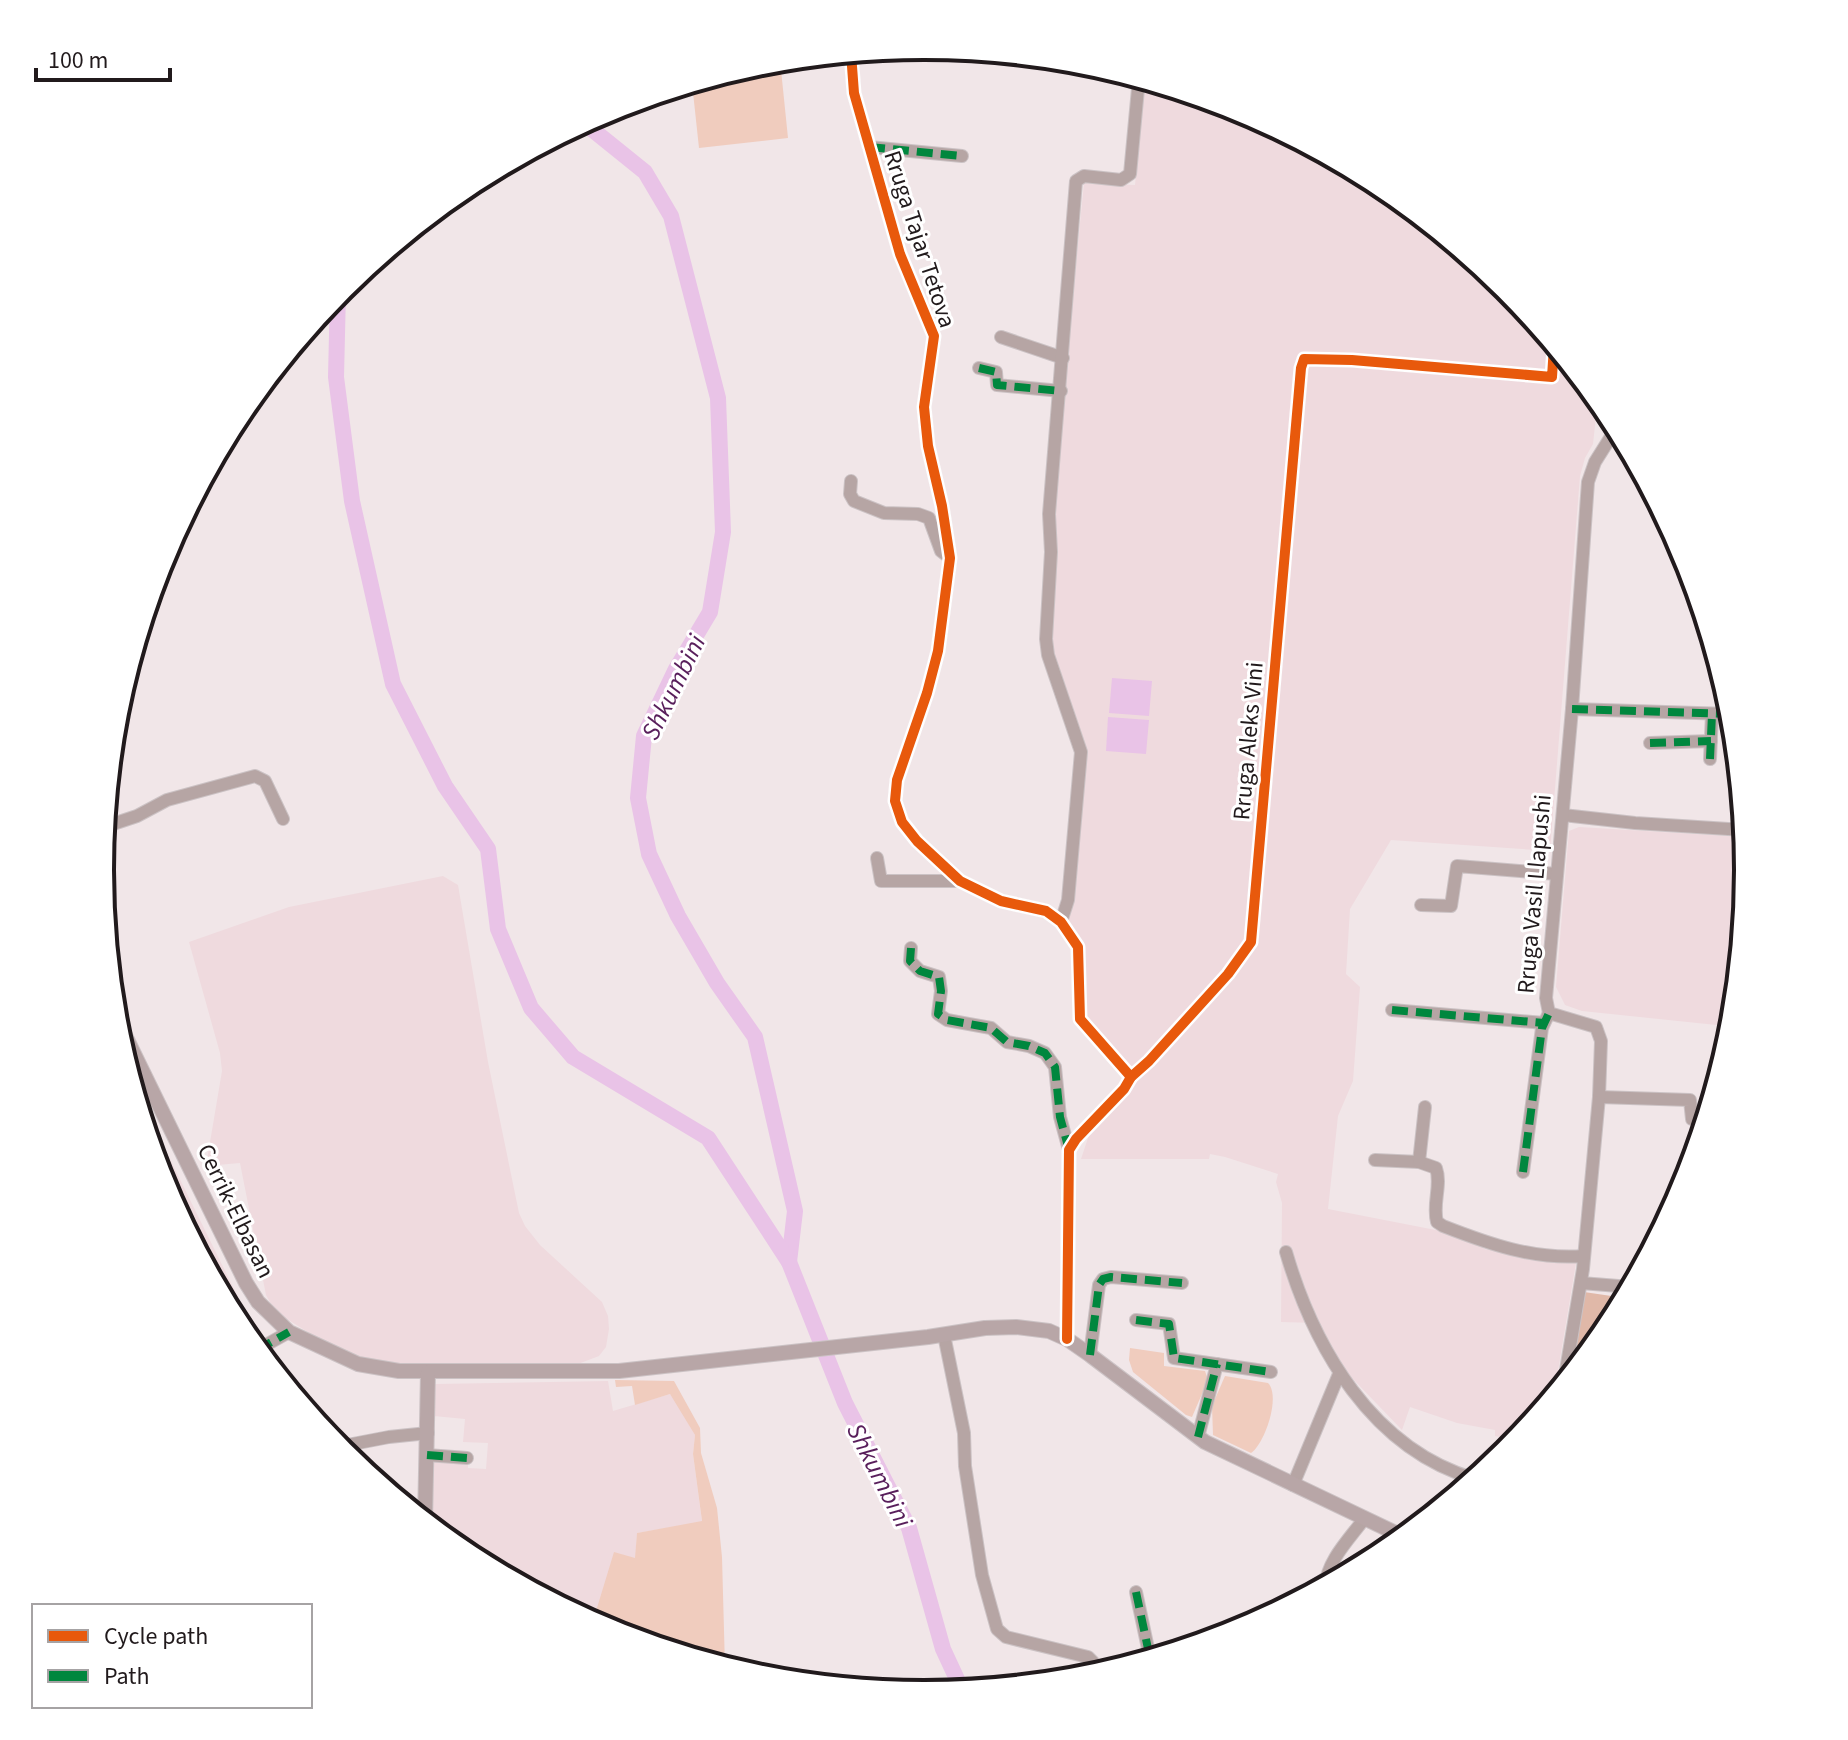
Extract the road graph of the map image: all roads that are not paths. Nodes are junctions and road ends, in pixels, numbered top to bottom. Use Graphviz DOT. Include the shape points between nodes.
graph roads {
  1 [pos="852,64"];
  2 [pos="1138,89"];
  3 [pos="869,147"];
  4 [pos="962,156"];
  5 [pos="1001,337"];
  6 [pos="1063,358"];
  7 [pos="1553,360"];
  8 [pos="979,368"];
  9 [pos="1061,391"];
  10 [pos="1609,440"];
  11 [pos="851,481"];
  12 [pos="950,558"];
  13 [pos="1572,709"];
  14 [pos="1712,714"];
  15 [pos="1718,714"];
  16 [pos="1711,741"];
  17 [pos="1650,743"];
  18 [pos="1710,759"];
  19 [pos="1563,815"];
  20 [pos="283,819"];
  21 [pos="116,823"];
  22 [pos="1732,829"];
  23 [pos="877,858"];
  24 [pos="1557,874"];
  25 [pos="960,881"];
  26 [pos="1421,905"];
  27 [pos="1061,922"];
  28 [pos="911,948"];
  29 [pos="1392,1010"];
  30 [pos="1546,1018"];
  31 [pos="1131,1077"];
  32 [pos="145,1091"];
  33 [pos="1599,1097"];
  34 [pos="1425,1107"];
  35 [pos="1694,1119"];
  36 [pos="1069,1150"];
  37 [pos="1375,1160"];
  38 [pos="1419,1162"];
  39 [pos="1523,1172"];
  40 [pos="1286,1252"];
  41 [pos="1584,1256"];
  42 [pos="1182,1283"];
  43 [pos="1581,1283"];
  44 [pos="1618,1286"];
  45 [pos="1136,1320"];
  46 [pos="289,1332"];
  47 [pos="944,1335"];
  48 [pos="1067,1339"];
  49 [pos="268,1344"];
  50 [pos="1090,1355"];
  51 [pos="1567,1363"];
  52 [pos="1217,1364"];
  53 [pos="428,1372"];
  54 [pos="1271,1372"];
  55 [pos="1339,1374"];
  56 [pos="428,1433"];
  57 [pos="1198,1437"];
  58 [pos="352,1444"];
  59 [pos="427,1455"];
  60 [pos="467,1458"];
  61 [pos="1464,1474"];
  62 [pos="1293,1485"];
  63 [pos="425,1508"];
  64 [pos="1364,1519"];
  65 [pos="1391,1531"];
  66 [pos="1331,1570"];
  67 [pos="1136,1592"];
  68 [pos="1148,1648"];
  69 [pos="1093,1662"];
  1 -- 3 [label="street, Rruga Tajar Tetova"];
  2 -- 6 [label="street" via="1130,174 1121,180 1084,176 1076,181"];
  3 -- 4 [label="street"];
  3 -- 12 [label="street, Rruga Tajar Tetova" via="900,254 934,336 924,407"];
  5 -- 6 [label="street"];
  6 -- 9 [label="street"];
  7 -- 31 [label="street, Rruga Aleks Vini" via="1552,377 1304,359 1251,942 1228,974"];
  8 -- 9 [label="street" via="996,372 997,385"];
  9 -- 27 [label="street" via="1049,514 1046,647 1081,752 1068,900"];
  10 -- 13 [label="street, Rruga Vasil Llapushi" via="1588,482"];
  11 -- 12 [label="street" via="854,501 884,513 929,518 941,551"];
  12 -- 25 [label="street, Rruga Tajar Tetova" via="938,651 895,801 917,841"];
  13 -- 14 [label="street"];
  13 -- 19 [label="street, Rruga Vasil Llapushi"];
  14 -- 15 [label="street"];
  14 -- 16 [label="street"];
  16 -- 17 [label="street"];
  16 -- 18 [label="street"];
  19 -- 22 [label="street"];
  19 -- 24 [label="street, Rruga Vasil Llapushi"];
  20 -- 21 [label="street" via="265,781 255,776 167,800"];
  23 -- 25 [label="street" via="881,881"];
  24 -- 26 [label="street" via="1457,866 1451,906"];
  24 -- 30 [label="street, Rruga Vasil Llapushi"];
  25 -- 27 [label="street, Rruga Tajar Tetova" via="1001,901 1046,911"];
  27 -- 31 [label="street" via="1078,947 1080,1019"];
  28 -- 36 [label="street" via="910,961 939,977 938,1014 991,1028 1007,1042 1045,1053 1055,1067"];
  29 -- 30 [label="street"];
  30 -- 33 [label="street, Rruga Vasil Llapushi" via="1588,1023 1599,1032"];
  30 -- 39 [label="street"];
  31 -- 36 [label="street, Rruga Aleks Vini"];
  32 -- 46 [label="main road, Cerrik-Elbasan" via="246,1283"];
  33 -- 35 [label="street" via="1690,1100"];
  33 -- 41 [label="street, Rruga Vasil Llapushi"];
  34 -- 38 [label="street"];
  36 -- 48 [label="street"];
  37 -- 38 [label="street"];
  38 -- 41 [label="street" via="1436,1168 1435,1215 1443,1226 1494,1246"];
  40 -- 55 [label="street" via="1309,1320"];
  41 -- 43 [label="street, Rruga Vasil Llapushi"];
  42 -- 50 [label="street" via="1103,1279"];
  43 -- 44 [label="street"];
  43 -- 51 [label="street, Rruga Vasil Llapushi"];
  45 -- 52 [label="street" via="1169,1324 1174,1358"];
  46 -- 49 [label="street"];
  46 -- 53 [label="main road, Cerrik-Elbasan" via="358,1364"];
  47 -- 48 [label="main road" via="1016,1327"];
  47 -- 53 [label="main road, Cerrik-Elbasan" via="619,1371"];
  47 -- 69 [label="street" via="964,1433 982,1575 997,1629 1006,1637"];
  48 -- 50 [label="main road"];
  50 -- 57 [label="main road"];
  52 -- 54 [label="street"];
  52 -- 57 [label="street"];
  53 -- 56 [label="main road"];
  55 -- 61 [label="street" via="1394,1434 1426,1457"];
  55 -- 62 [label="street"];
  56 -- 58 [label="street"];
  56 -- 59 [label="main road"];
  57 -- 62 [label="main road"];
  59 -- 60 [label="street"];
  59 -- 63 [label="main road"];
  62 -- 64 [label="main road"];
  64 -- 65 [label="main road"];
  64 -- 66 [label="street"];
  67 -- 68 [label="street"];
}
